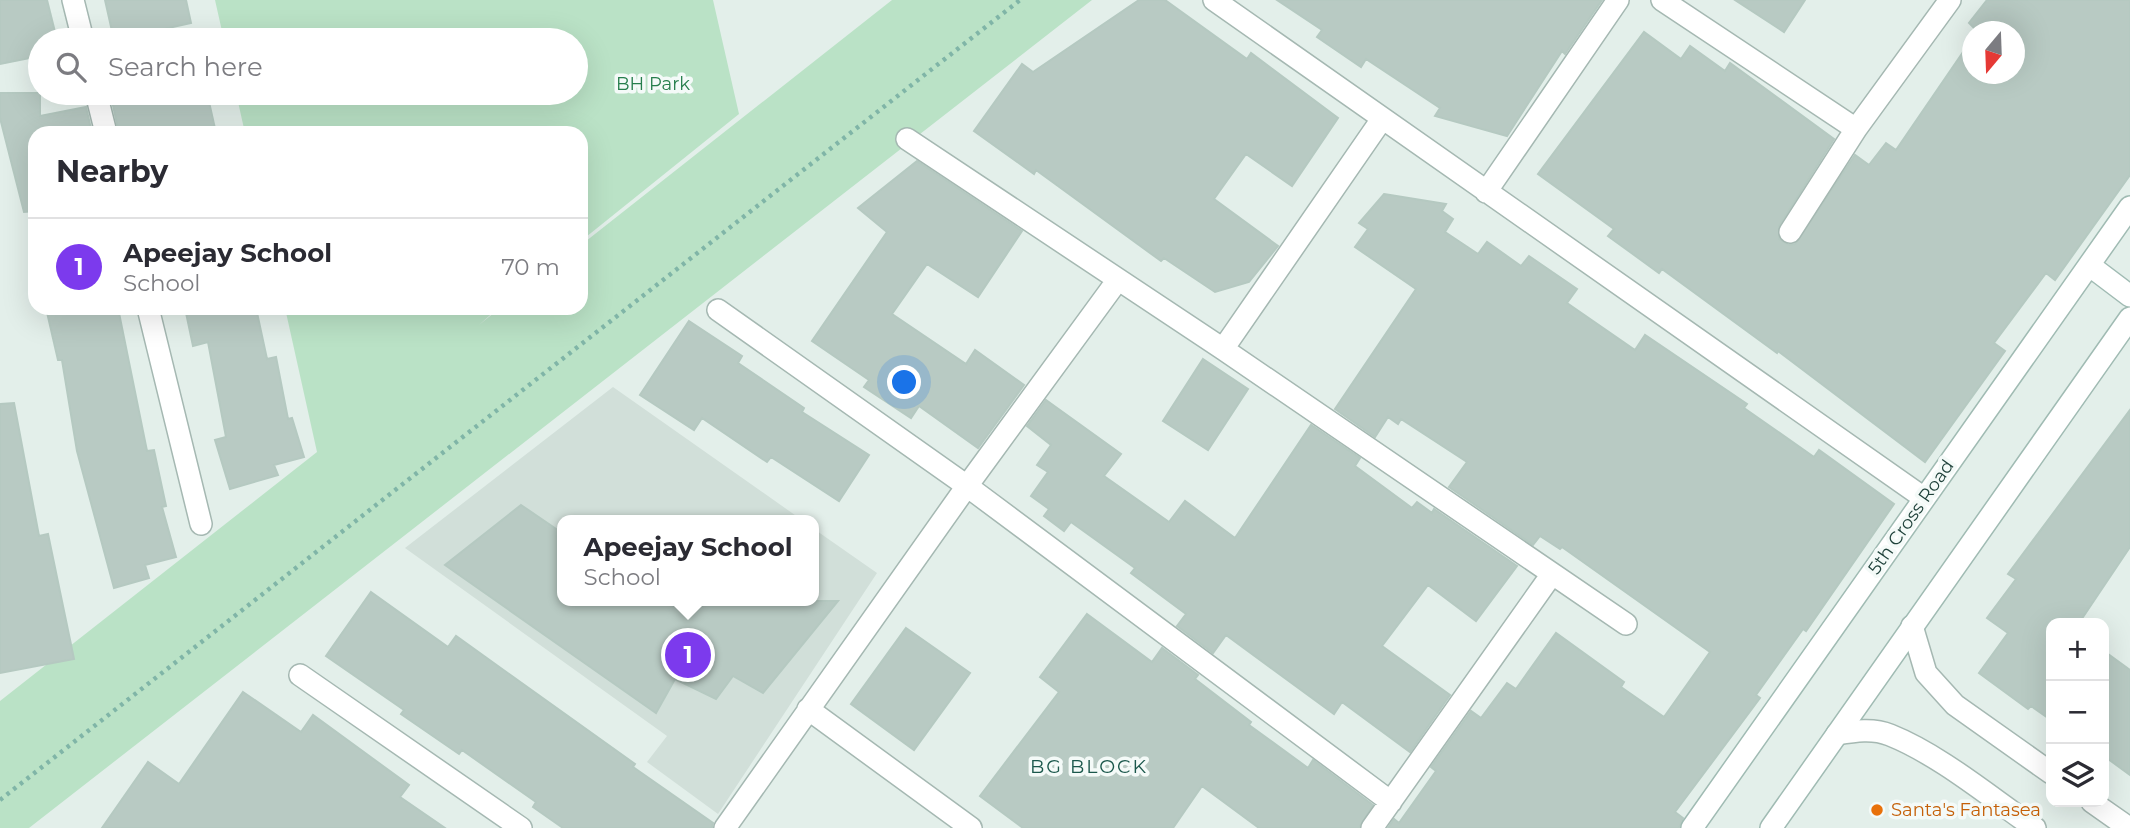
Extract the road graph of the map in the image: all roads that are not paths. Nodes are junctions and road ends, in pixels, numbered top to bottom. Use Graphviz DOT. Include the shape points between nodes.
graph roads {
  1 [pos="73,0"];
  2 [pos="1214,0"];
  3 [pos="1618,0"];
  4 [pos="1662,0"];
  5 [pos="1950,0"];
  6 [pos="80,28"];
  7 [pos="99,105"];
  8 [pos="1382,120"];
  9 [pos="104,126"];
  10 [pos="1856,129"];
  11 [pos="907,139"];
  12 [pos="1486,192"];
  13 [pos="2130,206"];
  14 [pos="1790,232"];
  15 [pos="2089,265"];
  16 [pos="1117,281"];
  17 [pos="2130,296"];
  18 [pos="718,310"];
  19 [pos="150,315"];
  20 [pos="2130,318"];
  21 [pos="1223,349"];
  22 [pos="967,486"];
  23 [pos="1924,498"];
  24 [pos="201,524"];
  25 [pos="1552,575"];
  26 [pos="1626,624"];
  27 [pos="1913,626"];
  28 [pos="300,675"];
  29 [pos="808,709"];
  30 [pos="1837,734"];
  31 [pos="2046,769"];
  32 [pos="1391,802"];
  33 [pos="2099,807"];
  34 [pos="521,828"];
  35 [pos="725,828"];
  36 [pos="971,828"];
  37 [pos="1372,828"];
  38 [pos="1692,828"];
  39 [pos="1771,828"];
  40 [pos="2035,828"];
  41 [pos="2129,828"];
  1 -- 6 [label="street"];
  2 -- 8 [label="street"];
  3 -- 12 [label="street"];
  4 -- 10 [label="street"];
  5 -- 10 [label="street"];
  7 -- 9 [label="street"];
  8 -- 12 [label="street"];
  8 -- 21 [label="street"];
  10 -- 14 [label="street"];
  11 -- 16 [label="street"];
  12 -- 23 [label="street"];
  13 -- 15 [label="street, 5th Cross Road"];
  15 -- 17 [label="street"];
  15 -- 23 [label="street, 5th Cross Road"];
  16 -- 21 [label="street"];
  16 -- 22 [label="street"];
  18 -- 22 [label="street"];
  19 -- 24 [label="street"];
  20 -- 27 [label="street"];
  21 -- 25 [label="street"];
  22 -- 29 [label="street"];
  22 -- 32 [label="street"];
  23 -- 38 [label="street, 5th Cross Road"];
  25 -- 26 [label="street"];
  25 -- 32 [label="street"];
  27 -- 30 [label="street"];
  27 -- 31 [label="street" via="1926,673 1955,705"];
  28 -- 34 [label="street"];
  29 -- 35 [label="street"];
  29 -- 36 [label="street"];
  30 -- 39 [label="street"];
  30 -- 40 [label="street" via="1861,729 1888,734"];
  32 -- 37 [label="street"];
  33 -- 41 [label="street"];
}
